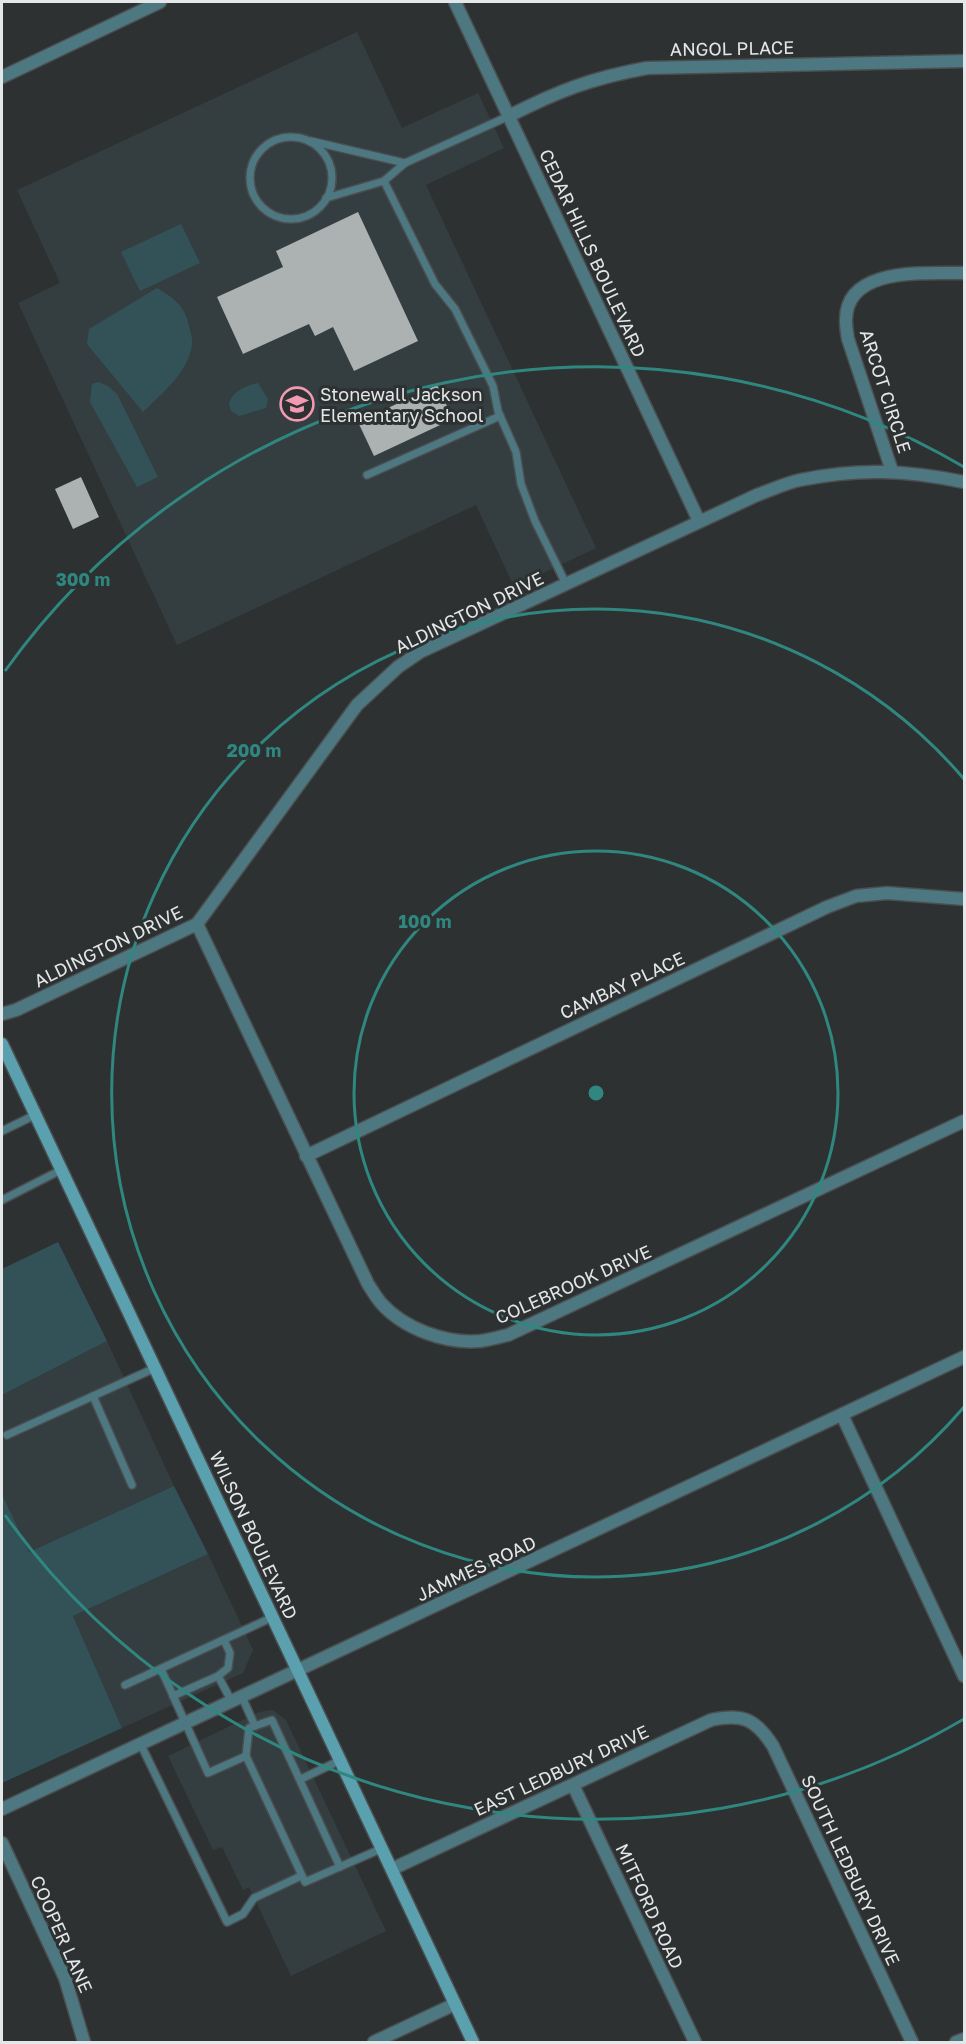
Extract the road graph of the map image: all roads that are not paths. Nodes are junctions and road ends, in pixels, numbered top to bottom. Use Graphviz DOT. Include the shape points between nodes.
graph roads {
  1 [pos="160,2"];
  2 [pos="455,2"];
  3 [pos="964,61"];
  4 [pos="2,77"];
  5 [pos="509,116"];
  6 [pos="305,140"];
  7 [pos="405,163"];
  8 [pos="384,181"];
  9 [pos="326,198"];
  10 [pos="964,273"];
  11 [pos="500,416"];
  12 [pos="892,471"];
  13 [pos="367,475"];
  14 [pos="964,482"];
  15 [pos="699,521"];
  16 [pos="566,584"];
  17 [pos="964,899"];
  18 [pos="196,924"];
  19 [pos="2,1014"];
  20 [pos="2,1044"];
  21 [pos="35,1115"];
  22 [pos="964,1121"];
  23 [pos="2,1131"];
  24 [pos="306,1156"];
  25 [pos="61,1170"];
  26 [pos="2,1200"];
  27 [pos="964,1357"];
  28 [pos="155,1368"];
  29 [pos="93,1396"];
  30 [pos="842,1415"];
  31 [pos="7,1435"];
  32 [pos="132,1485"];
  33 [pos="273,1617"];
  34 [pos="224,1640"];
  35 [pos="160,1669"];
  36 [pos="299,1670"];
  37 [pos="218,1676"];
  38 [pos="964,1676"];
  39 [pos="125,1685"];
  40 [pos="173,1696"];
  41 [pos="237,1700"];
  42 [pos="747,1720"];
  43 [pos="186,1724"];
  44 [pos="255,1726"];
  45 [pos="141,1745"];
  46 [pos="246,1756"];
  47 [pos="341,1760"];
  48 [pos="301,1779"];
  49 [pos="573,1785"];
  50 [pos="2,1809"];
  51 [pos="2,1843"];
  52 [pos="383,1848"];
  53 [pos="340,1867"];
  54 [pos="392,1869"];
  55 [pos="302,1876"];
  56 [pos="455,2004"];
  57 [pos="964,2039"];
  58 [pos="84,2043"];
  59 [pos="374,2043"];
  60 [pos="473,2043"];
  61 [pos="695,2043"];
  62 [pos="912,2043"];
  63 [pos="956,2043"];
  1 -- 4 [label="street"];
  2 -- 5 [label="street, CEDAR HILLS BOULEVARD"];
  3 -- 5 [label="street, ANGOL PLACE" via="647,68 582,82"];
  5 -- 7 [label="lane"];
  5 -- 15 [label="street, CEDAR HILLS BOULEVARD"];
  6 -- 7 [label="lane"];
  6 -- 9 [label="lane" via="317,147 331,171"];
  6 -- 9 [label="lane" via="291,137 265,146 251,170 254,195 266,210 296,219 308,216"];
  7 -- 8 [label="lane"];
  8 -- 9 [label="lane"];
  8 -- 11 [label="lane" via="435,284 455,309 492,386"];
  10 -- 12 [label="street, ARCOT CIRCLE" via="891,275 861,288 850,302 845,319 848,339"];
  11 -- 13 [label="lane"];
  11 -- 16 [label="lane" via="516,452 521,484 535,521"];
  12 -- 14 [label="street, ALDINGTON DRIVE"];
  12 -- 15 [label="street, ALDINGTON DRIVE" via="798,480"];
  15 -- 16 [label="street, ALDINGTON DRIVE"];
  16 -- 18 [label="street, ALDINGTON DRIVE" via="420,652 379,683 334,733"];
  17 -- 24 [label="street, CAMBAY PLACE" via="887,893 856,896 827,907"];
  18 -- 19 [label="street, ALDINGTON DRIVE"];
  18 -- 24 [label="street, COLEBROOK DRIVE"];
  20 -- 21 [label="main road, WILSON BOULEVARD"];
  21 -- 23 [label="lane"];
  21 -- 25 [label="main road, WILSON BOULEVARD"];
  22 -- 24 [label="street, COLEBROOK DRIVE" via="508,1335 480,1341 432,1335 405,1323 382,1304 368,1284"];
  25 -- 26 [label="lane"];
  25 -- 28 [label="main road, WILSON BOULEVARD"];
  27 -- 30 [label="street, JAMMES ROAD"];
  28 -- 29 [label="lane"];
  28 -- 33 [label="main road, WILSON BOULEVARD"];
  29 -- 31 [label="lane"];
  29 -- 32 [label="lane"];
  30 -- 36 [label="street, JAMMES ROAD"];
  30 -- 38 [label="street"];
  33 -- 34 [label="lane"];
  33 -- 36 [label="main road, WILSON BOULEVARD"];
  34 -- 35 [label="lane"];
  34 -- 37 [label="lane" via="230,1653 228,1668"];
  35 -- 39 [label="lane"];
  35 -- 40 [label="lane"];
  36 -- 41 [label="street, JAMMES ROAD"];
  36 -- 47 [label="main road, WILSON BOULEVARD"];
  37 -- 40 [label="lane"];
  37 -- 41 [label="lane"];
  40 -- 43 [label="lane"];
  41 -- 43 [label="street, JAMMES ROAD"];
  41 -- 44 [label="lane"];
  42 -- 49 [label="street, EAST LEDBURY DRIVE" via="729,1716 711,1720"];
  42 -- 62 [label="street, SOUTH LEDBURY DRIVE" via="762,1730 773,1746"];
  43 -- 45 [label="street, JAMMES ROAD"];
  43 -- 46 [label="lane" via="208,1773"];
  44 -- 46 [label="lane" via="249,1728"];
  44 -- 48 [label="lane" via="272,1720"];
  45 -- 50 [label="street, JAMMES ROAD"];
  45 -- 55 [label="lane" via="227,1922 243,1914 254,1898"];
  46 -- 55 [label="lane"];
  47 -- 48 [label="lane"];
  47 -- 52 [label="main road, WILSON BOULEVARD"];
  48 -- 53 [label="lane"];
  49 -- 54 [label="street, EAST LEDBURY DRIVE"];
  49 -- 61 [label="street, MITFORD ROAD"];
  51 -- 58 [label="street, COOPER LANE" via="65,1978"];
  52 -- 53 [label="lane"];
  52 -- 54 [label="main road, WILSON BOULEVARD"];
  53 -- 55 [label="lane" via="305,1882"];
  54 -- 56 [label="main road, WILSON BOULEVARD"];
  56 -- 59 [label="street"];
  56 -- 60 [label="main road, WILSON BOULEVARD"];
  57 -- 63 [label="street"];
}
